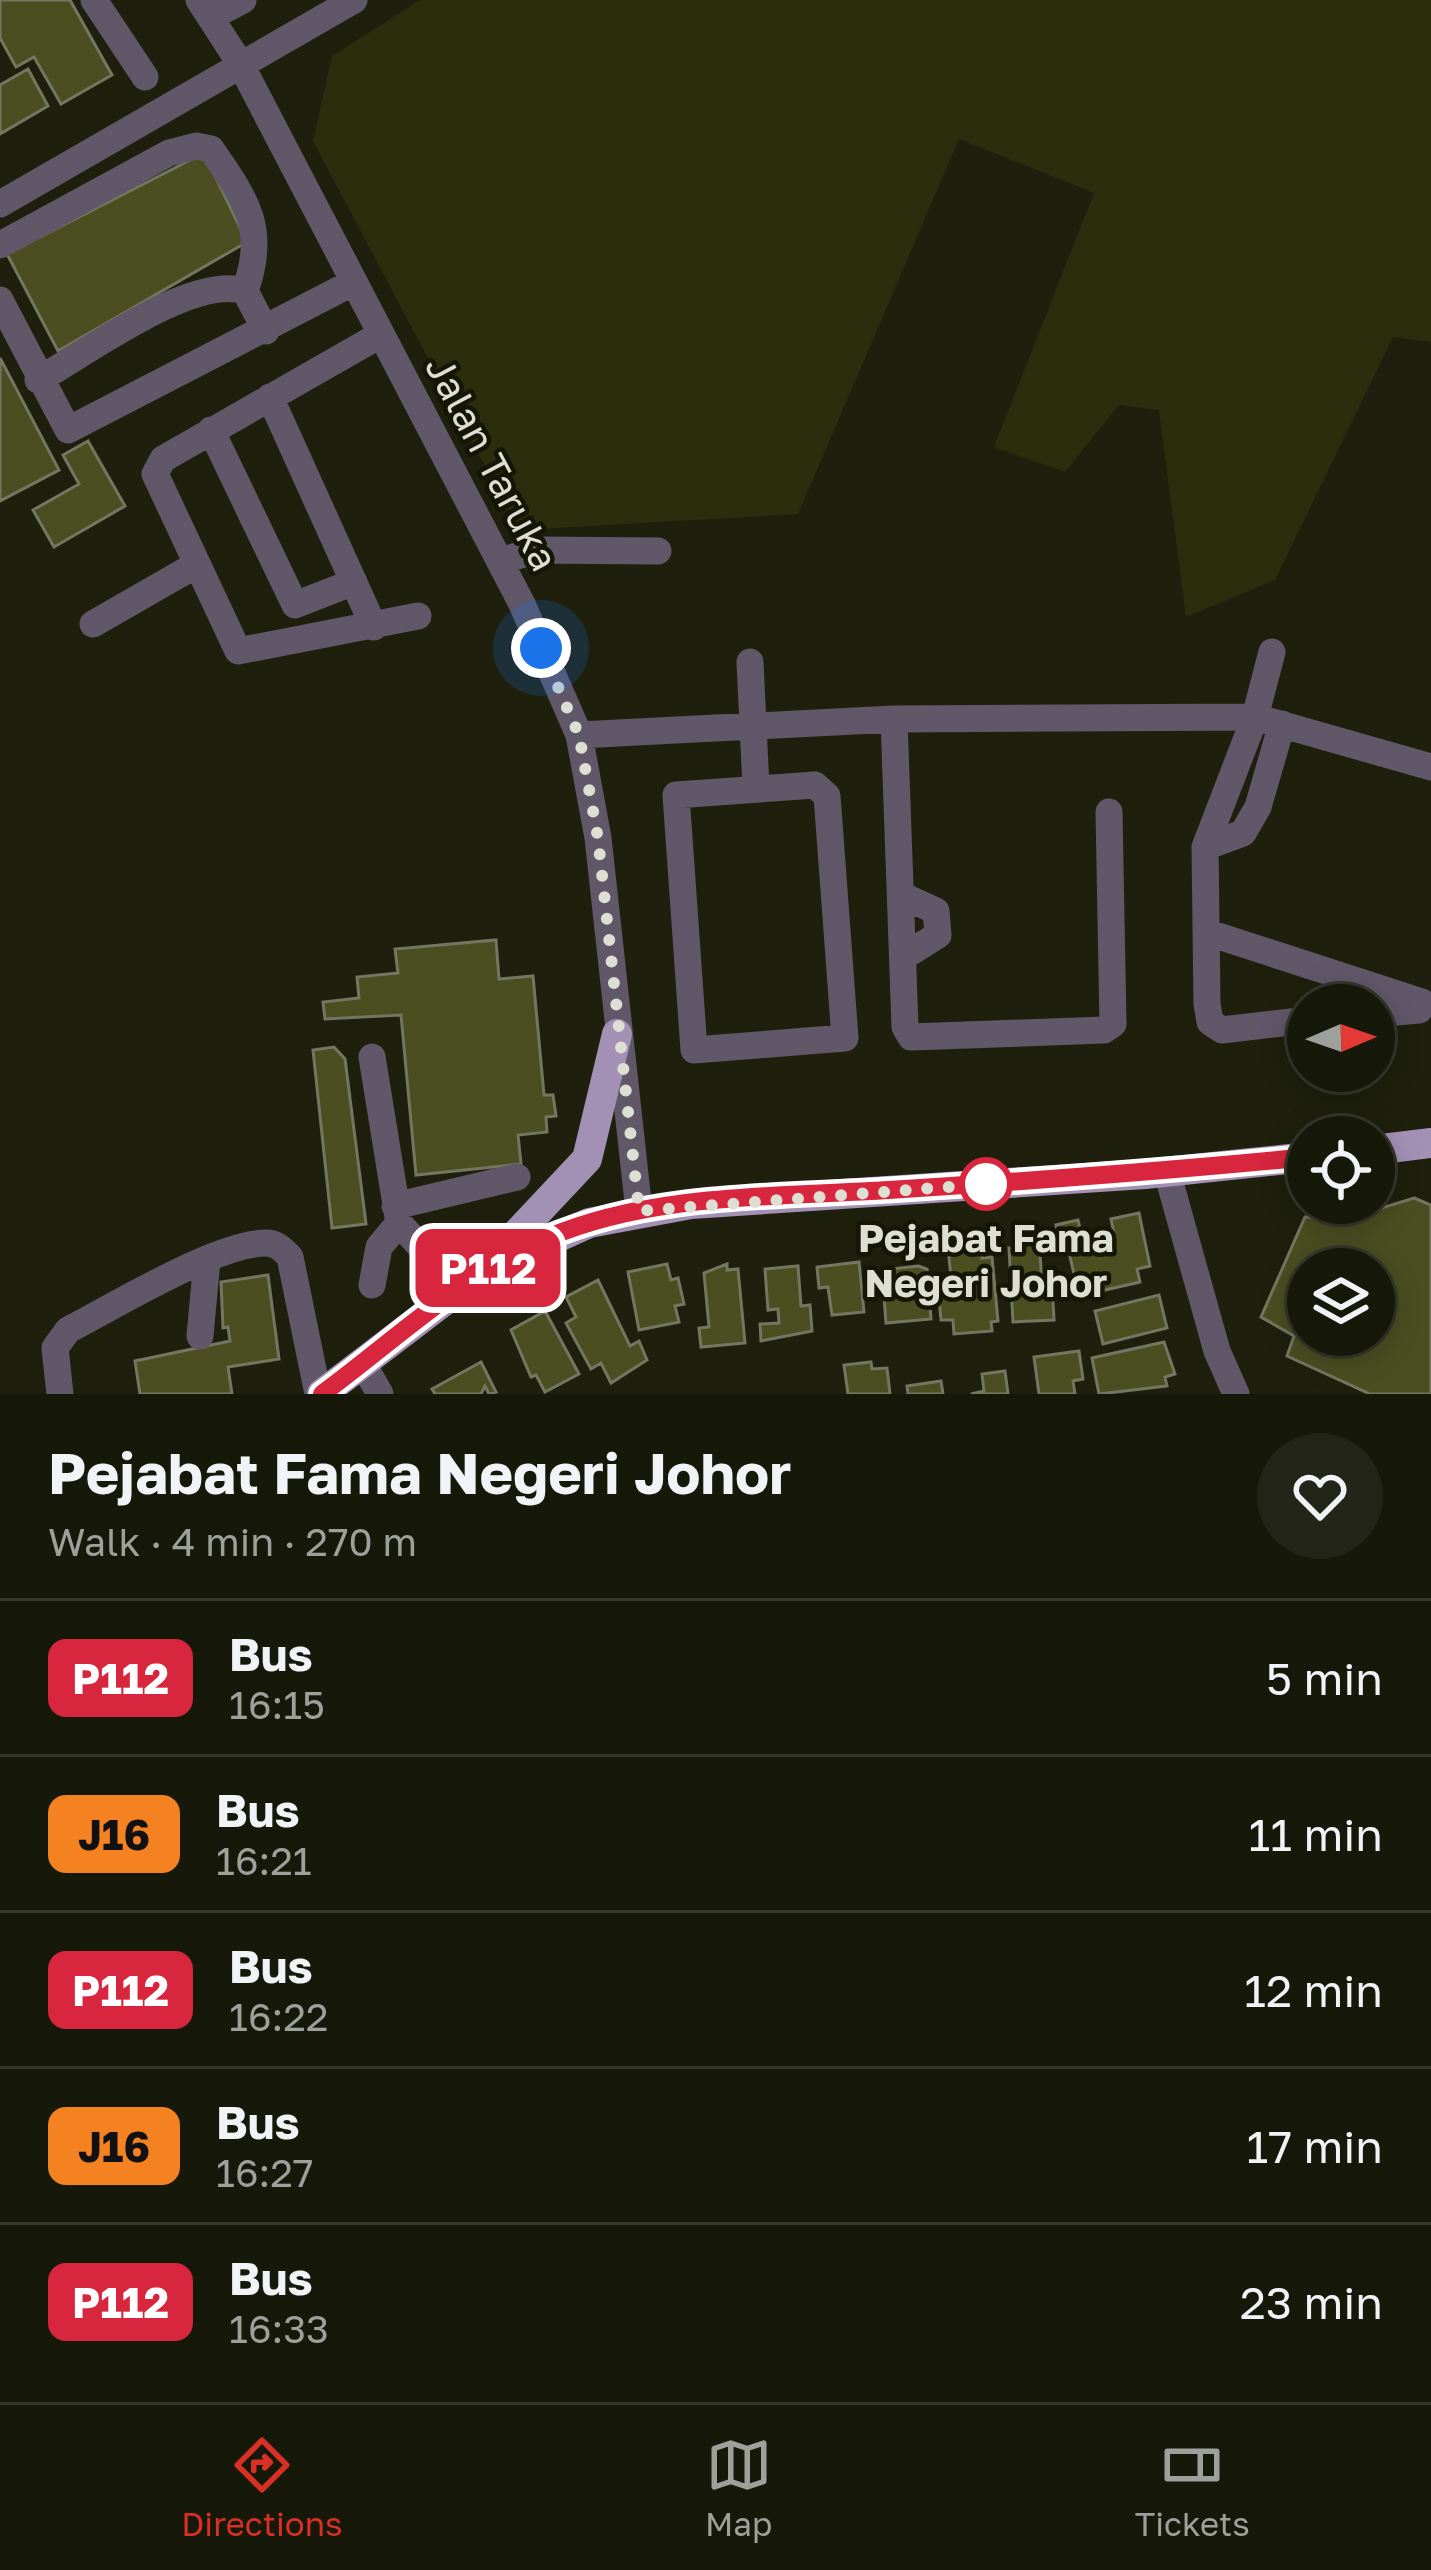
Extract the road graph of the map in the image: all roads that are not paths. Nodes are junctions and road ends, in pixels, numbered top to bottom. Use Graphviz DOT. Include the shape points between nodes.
graph roads {
  1 [pos="94,0"];
  2 [pos="243,0"];
  3 [pos="354,0"];
  4 [pos="205,9"];
  5 [pos="242,65"];
  6 [pos="145,77"];
  7 [pos="0,204"];
  8 [pos="0,245"];
  9 [pos="354,282"];
  10 [pos="245,291"];
  11 [pos="0,299"];
  12 [pos="266,331"];
  13 [pos="380,335"];
  14 [pos="38,380"];
  15 [pos="270,397"];
  16 [pos="211,430"];
  17 [pos="658,551"];
  18 [pos="500,561"];
  19 [pos="194,566"];
  20 [pos="354,582"];
  21 [pos="418,616"];
  22 [pos="93,624"];
  23 [pos="374,627"];
  24 [pos="1272,652"];
  25 [pos="750,662"];
  26 [pos="894,719"];
  27 [pos="1268,721"];
  28 [pos="753,725"];
  29 [pos="579,735"];
  30 [pos="1431,767"];
  31 [pos="756,788"];
  32 [pos="1109,812"];
  33 [pos="1206,932"];
  34 [pos="1366,984"];
  35 [pos="1395,993"];
  36 [pos="1395,1012"];
  37 [pos="1287,1022"];
  38 [pos="617,1034"];
  39 [pos="371,1057"];
  40 [pos="1431,1143"];
  41 [pos="1395,1147"];
  42 [pos="1287,1158"];
  43 [pos="1167,1172"];
  44 [pos="518,1178"];
  45 [pos="639,1211"];
  46 [pos="397,1215"];
  47 [pos="207,1260"];
  48 [pos="483,1271"];
  49 [pos="372,1286"];
  50 [pos="449,1298"];
  51 [pos="200,1336"];
  52 [pos="363,1364"];
  53 [pos="1231,1392"];
  54 [pos="60,1394"];
  55 [pos="320,1394"];
  56 [pos="380,1394"];
  1 -- 6 [label="street"];
  2 -- 4 [label="street"];
  3 -- 5 [label="street"];
  4 -- 5 [label="street, Jalan Taruka"];
  5 -- 7 [label="street"];
  5 -- 9 [label="street, Jalan Taruka"];
  8 -- 10 [label="street" via="196,146 211,149 255,227 258,254"];
  9 -- 12 [label="street"];
  9 -- 13 [label="street, Jalan Taruka"];
  10 -- 12 [label="street"];
  10 -- 14 [label="street" via="224,285 178,300"];
  11 -- 14 [label="street"];
  12 -- 14 [label="street" via="79,428 61,423"];
  13 -- 15 [label="street"];
  13 -- 18 [label="street, Jalan Taruka"];
  15 -- 16 [label="street"];
  15 -- 20 [label="street"];
  16 -- 19 [label="street" via="155,468"];
  16 -- 20 [label="street" via="295,604"];
  17 -- 18 [label="street" via="536,550"];
  18 -- 29 [label="street, Jalan Taruka"];
  19 -- 22 [label="street"];
  19 -- 23 [label="street" via="238,651"];
  20 -- 23 [label="street"];
  21 -- 23 [label="street"];
  24 -- 27 [label="street"];
  25 -- 28 [label="street"];
  26 -- 27 [label="street"];
  26 -- 28 [label="street"];
  26 -- 32 [label="street" via="905,1027 920,1040 1113,1024"];
  27 -- 30 [label="street"];
  27 -- 33 [label="street" via="1205,847"];
  28 -- 29 [label="street"];
  28 -- 31 [label="street"];
  29 -- 38 [label="street, Jalan Taruka"];
  31 -- 31 [label="street" via="815,784 827,796 845,1038 694,1050 675,799 680,792"];
  33 -- 34 [label="street"];
  33 -- 37 [label="street" via="1210,1022 1222,1030"];
  35 -- 36 [label="street" via="1422,1002 1419,1010"];
  38 -- 45 [label="street, Jalan Taruka"];
  38 -- 48 [label="main road" via="587,1159"];
  39 -- 46 [label="street"];
  40 -- 41 [label="main road"];
  42 -- 43 [label="main road"];
  43 -- 45 [label="main road"];
  43 -- 53 [label="street"];
  44 -- 46 [label="street"];
  45 -- 48 [label="main road" via="547,1238"];
  46 -- 49 [label="street" via="379,1246"];
  46 -- 50 [label="street"];
  47 -- 51 [label="street"];
  47 -- 54 [label="street" via="68,1330 56,1348"];
  47 -- 55 [label="street" via="265,1243 290,1257"];
  48 -- 50 [label="main road"];
  50 -- 52 [label="main road"];
  52 -- 55 [label="main road"];
  52 -- 56 [label="street"];
}
